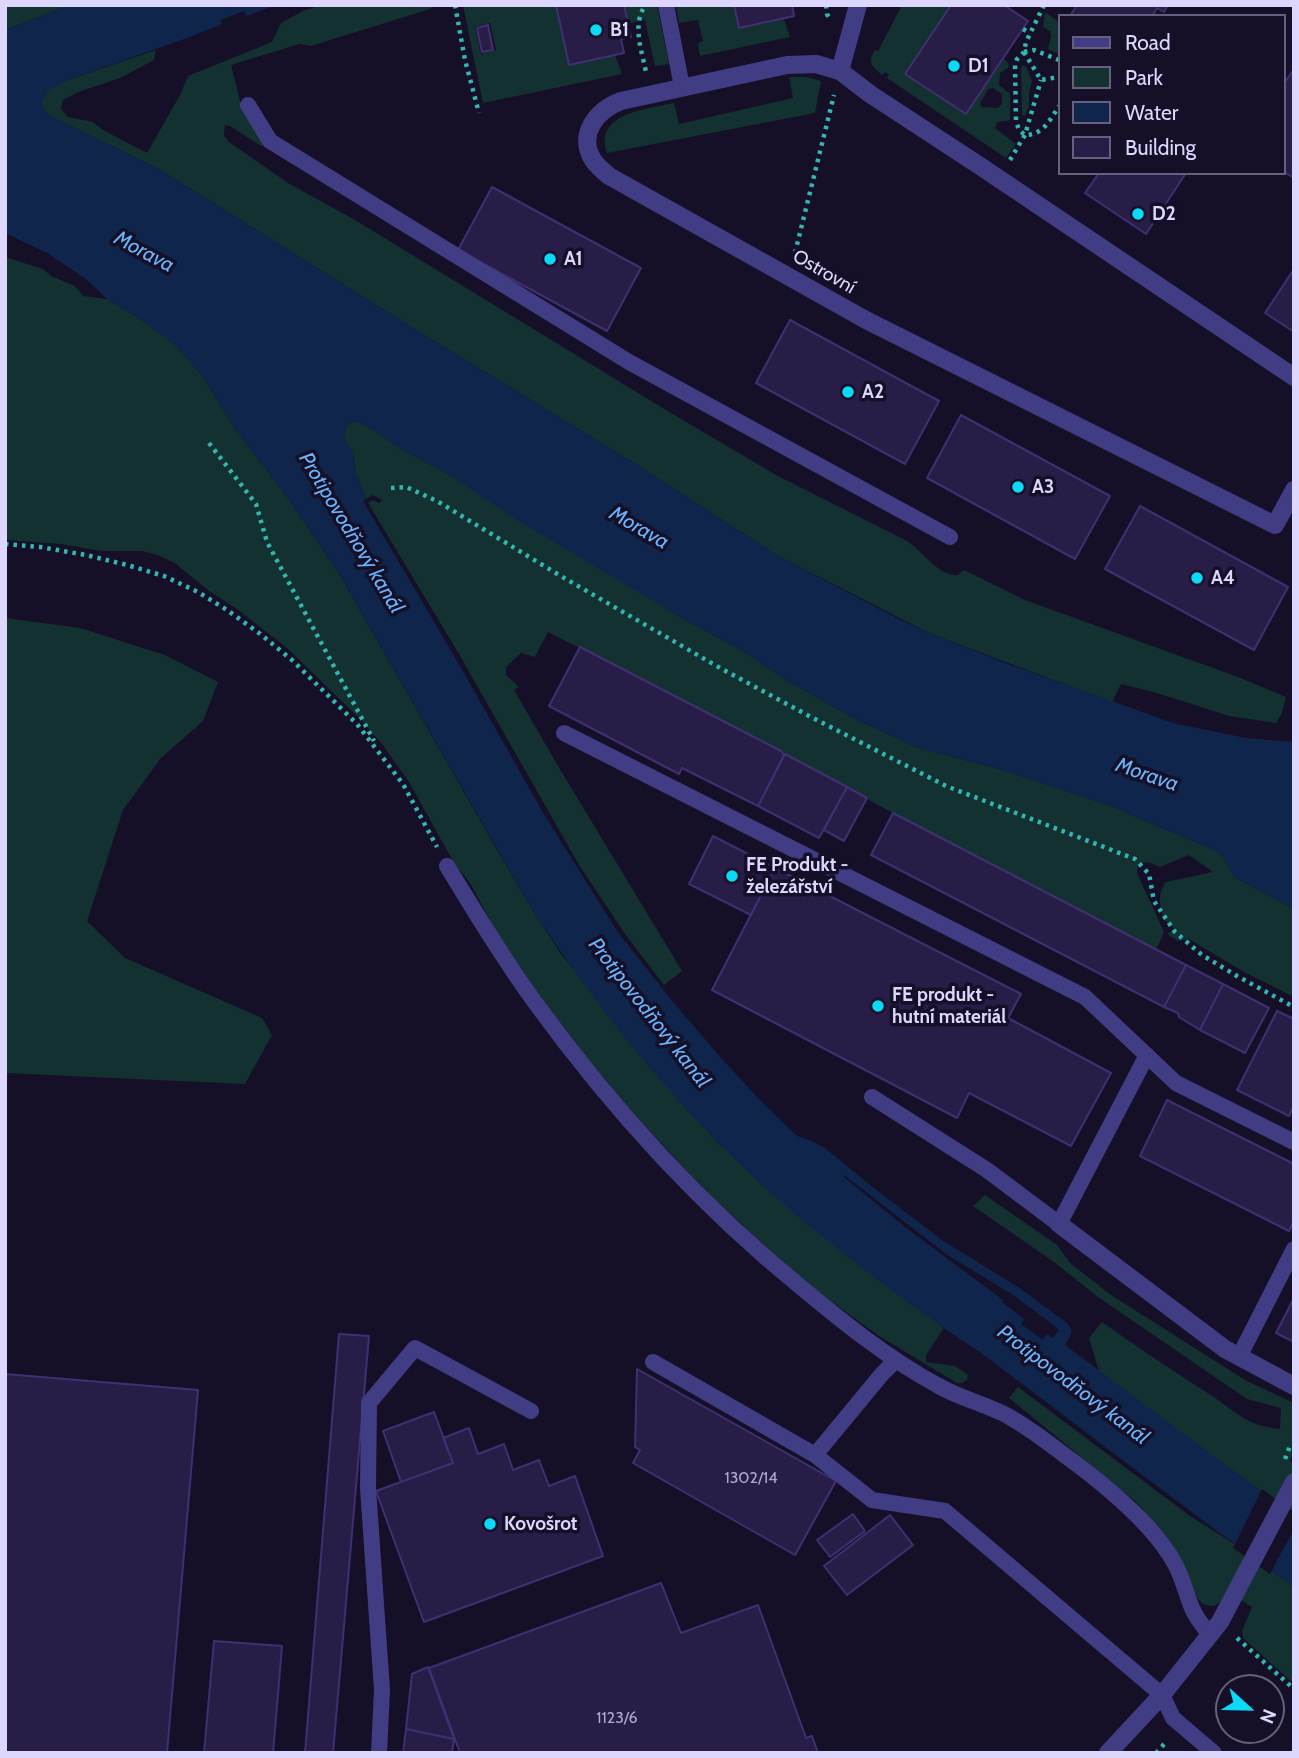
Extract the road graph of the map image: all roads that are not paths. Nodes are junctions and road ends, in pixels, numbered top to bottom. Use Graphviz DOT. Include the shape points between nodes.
graph roads {
  1 [pos="666,5"];
  2 [pos="858,5"];
  3 [pos="840,71"];
  4 [pos="682,88"];
  5 [pos="248,105"];
  6 [pos="1294,377"];
  7 [pos="1294,490"];
  8 [pos="950,537"];
  9 [pos="564,733"];
  10 [pos="447,866"];
  11 [pos="1147,1055"];
  12 [pos="873,1097"];
  13 [pos="1294,1142"];
  14 [pos="1059,1224"];
  15 [pos="1294,1250"];
  16 [pos="1239,1357"];
  17 [pos="896,1360"];
  18 [pos="653,1362"];
  19 [pos="1294,1386"];
  20 [pos="531,1410"];
  21 [pos="815,1455"];
  22 [pos="1294,1482"];
  23 [pos="1210,1635"];
  24 [pos="1162,1695"];
  25 [pos="380,1753"];
  26 [pos="1108,1753"];
  27 [pos="1214,1753"];
  1 -- 4 [label="lane"];
  2 -- 3 [label="street"];
  3 -- 4 [label="street, Ostrovní" via="816,64 788,65"];
  3 -- 6 [label="street, Ostrovní"];
  4 -- 7 [label="street, Ostrovní" via="621,101 602,110 587,141 594,161 617,181 866,320 1275,525"];
  5 -- 8 [label="lane" via="270,141 282,149 629,362"];
  9 -- 11 [label="lane" via="1085,997"];
  10 -- 17 [label="lane" via="533,1000 633,1124 755,1248"];
  11 -- 13 [label="lane" via="1176,1083"];
  11 -- 14 [label="lane"];
  12 -- 14 [label="lane" via="987,1170"];
  14 -- 16 [label="street"];
  15 -- 16 [label="lane"];
  16 -- 19 [label="street"];
  17 -- 21 [label="lane"];
  17 -- 23 [label="lane" via="939,1387 1034,1432 1122,1501 1176,1566 1192,1608"];
  18 -- 21 [label="lane"];
  20 -- 25 [label="lane" via="415,1348 369,1404 368,1489 382,1690"];
  21 -- 24 [label="lane" via="872,1500 945,1511"];
  22 -- 23 [label="street"];
  23 -- 24 [label="street"];
  24 -- 26 [label="street"];
  24 -- 27 [label="lane" via="1173,1718"];
}
